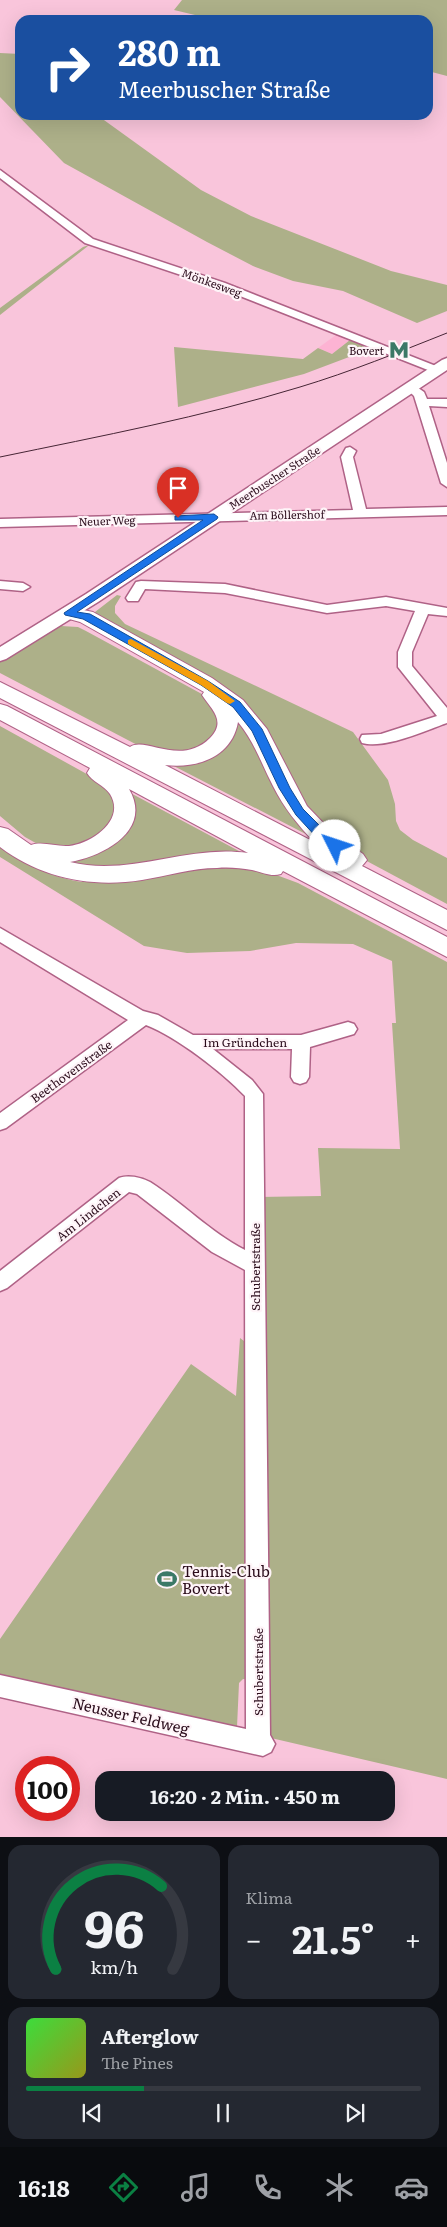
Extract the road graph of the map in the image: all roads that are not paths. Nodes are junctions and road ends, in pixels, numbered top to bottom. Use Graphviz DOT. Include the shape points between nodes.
graph roads {
  1 [pos="0,173"];
  2 [pos="442,366"];
  3 [pos="411,387"];
  4 [pos="422,402"];
  5 [pos="447,403"];
  6 [pos="350,451"];
  7 [pos="447,483"];
  8 [pos="447,510"];
  9 [pos="360,513"];
  10 [pos="214,517"];
  11 [pos="0,523"];
  12 [pos="0,585"];
  13 [pos="23,587"];
  14 [pos="133,598"];
  15 [pos="423,610"];
  16 [pos="447,612"];
  17 [pos="69,613"];
  18 [pos="0,654"];
  19 [pos="3,698"];
  20 [pos="447,718"];
  21 [pos="70,725"];
  22 [pos="46,735"];
  23 [pos="367,739"];
  24 [pos="0,822"];
  25 [pos="0,835"];
  26 [pos="389,918"];
  27 [pos="445,920"];
  28 [pos="0,934"];
  29 [pos="447,948"];
  30 [pos="142,1019"];
  31 [pos="348,1029"];
  32 [pos="189,1042"];
  33 [pos="301,1042"];
  34 [pos="300,1077"];
  35 [pos="0,1122"];
  36 [pos="255,1265"];
  37 [pos="0,1282"];
  38 [pos="0,1686"];
  39 [pos="260,1744"];
  1 -- 2 [label="street, Mönkesweg" via="89,241"];
  2 -- 3 [label="main road, Meerbuscher Straße"];
  3 -- 4 [label="street" via="418,392"];
  3 -- 10 [label="main road, Meerbuscher Straße"];
  4 -- 5 [label="street"];
  4 -- 7 [label="street"];
  6 -- 9 [label="street" via="347,457"];
  8 -- 9 [label="street, Am Böllershof"];
  9 -- 10 [label="street, Am Böllershof"];
  10 -- 11 [label="street, Neuer Weg"];
  10 -- 17 [label="main road, Meerbuscher Straße"];
  12 -- 13 [label="street"];
  14 -- 15 [label="street" via="141,585 213,587 324,609 379,601"];
  15 -- 16 [label="street"];
  15 -- 20 [label="street" via="405,652 405,667"];
  17 -- 18 [label="main road, Meerbuscher Straße"];
  17 -- 21 [label="highway" via="77,623 205,688 223,705 229,723 218,744 195,757 180,759 162,759 88,726"];
  17 -- 27 [label="highway" via="86,616 205,683 236,705 256,729 299,812 323,837 358,863 411,892"];
  19 -- 21 [label="highway"];
  19 -- 22 [label="highway"];
  20 -- 23 [label="street" via="382,738"];
  21 -- 27 [label="highway"];
  22 -- 24 [label="highway" via="54,750 114,784 122,794 125,808 122,821 103,843 69,854 36,851"];
  22 -- 26 [label="highway"];
  25 -- 26 [label="highway" via="43,863 76,873 122,874 216,858 244,859 278,870 360,912"];
  26 -- 29 [label="highway"];
  28 -- 30 [label="street, Schubertstraße"];
  30 -- 32 [label="street, Schubertstraße" via="150,1019"];
  30 -- 35 [label="street, Beethovenstraße"];
  31 -- 33 [label="street, Im Gründchen"];
  32 -- 33 [label="street, Im Gründchen"];
  32 -- 36 [label="street, Schubertstraße" via="243,1081 254,1094"];
  33 -- 34 [label="street, Im Gründchen"];
  36 -- 37 [label="street, Am Lindchen" via="219,1246 142,1187 126,1184"];
  36 -- 39 [label="street, Schubertstraße"];
  38 -- 39 [label="street, Neusser Feldweg"];
}
